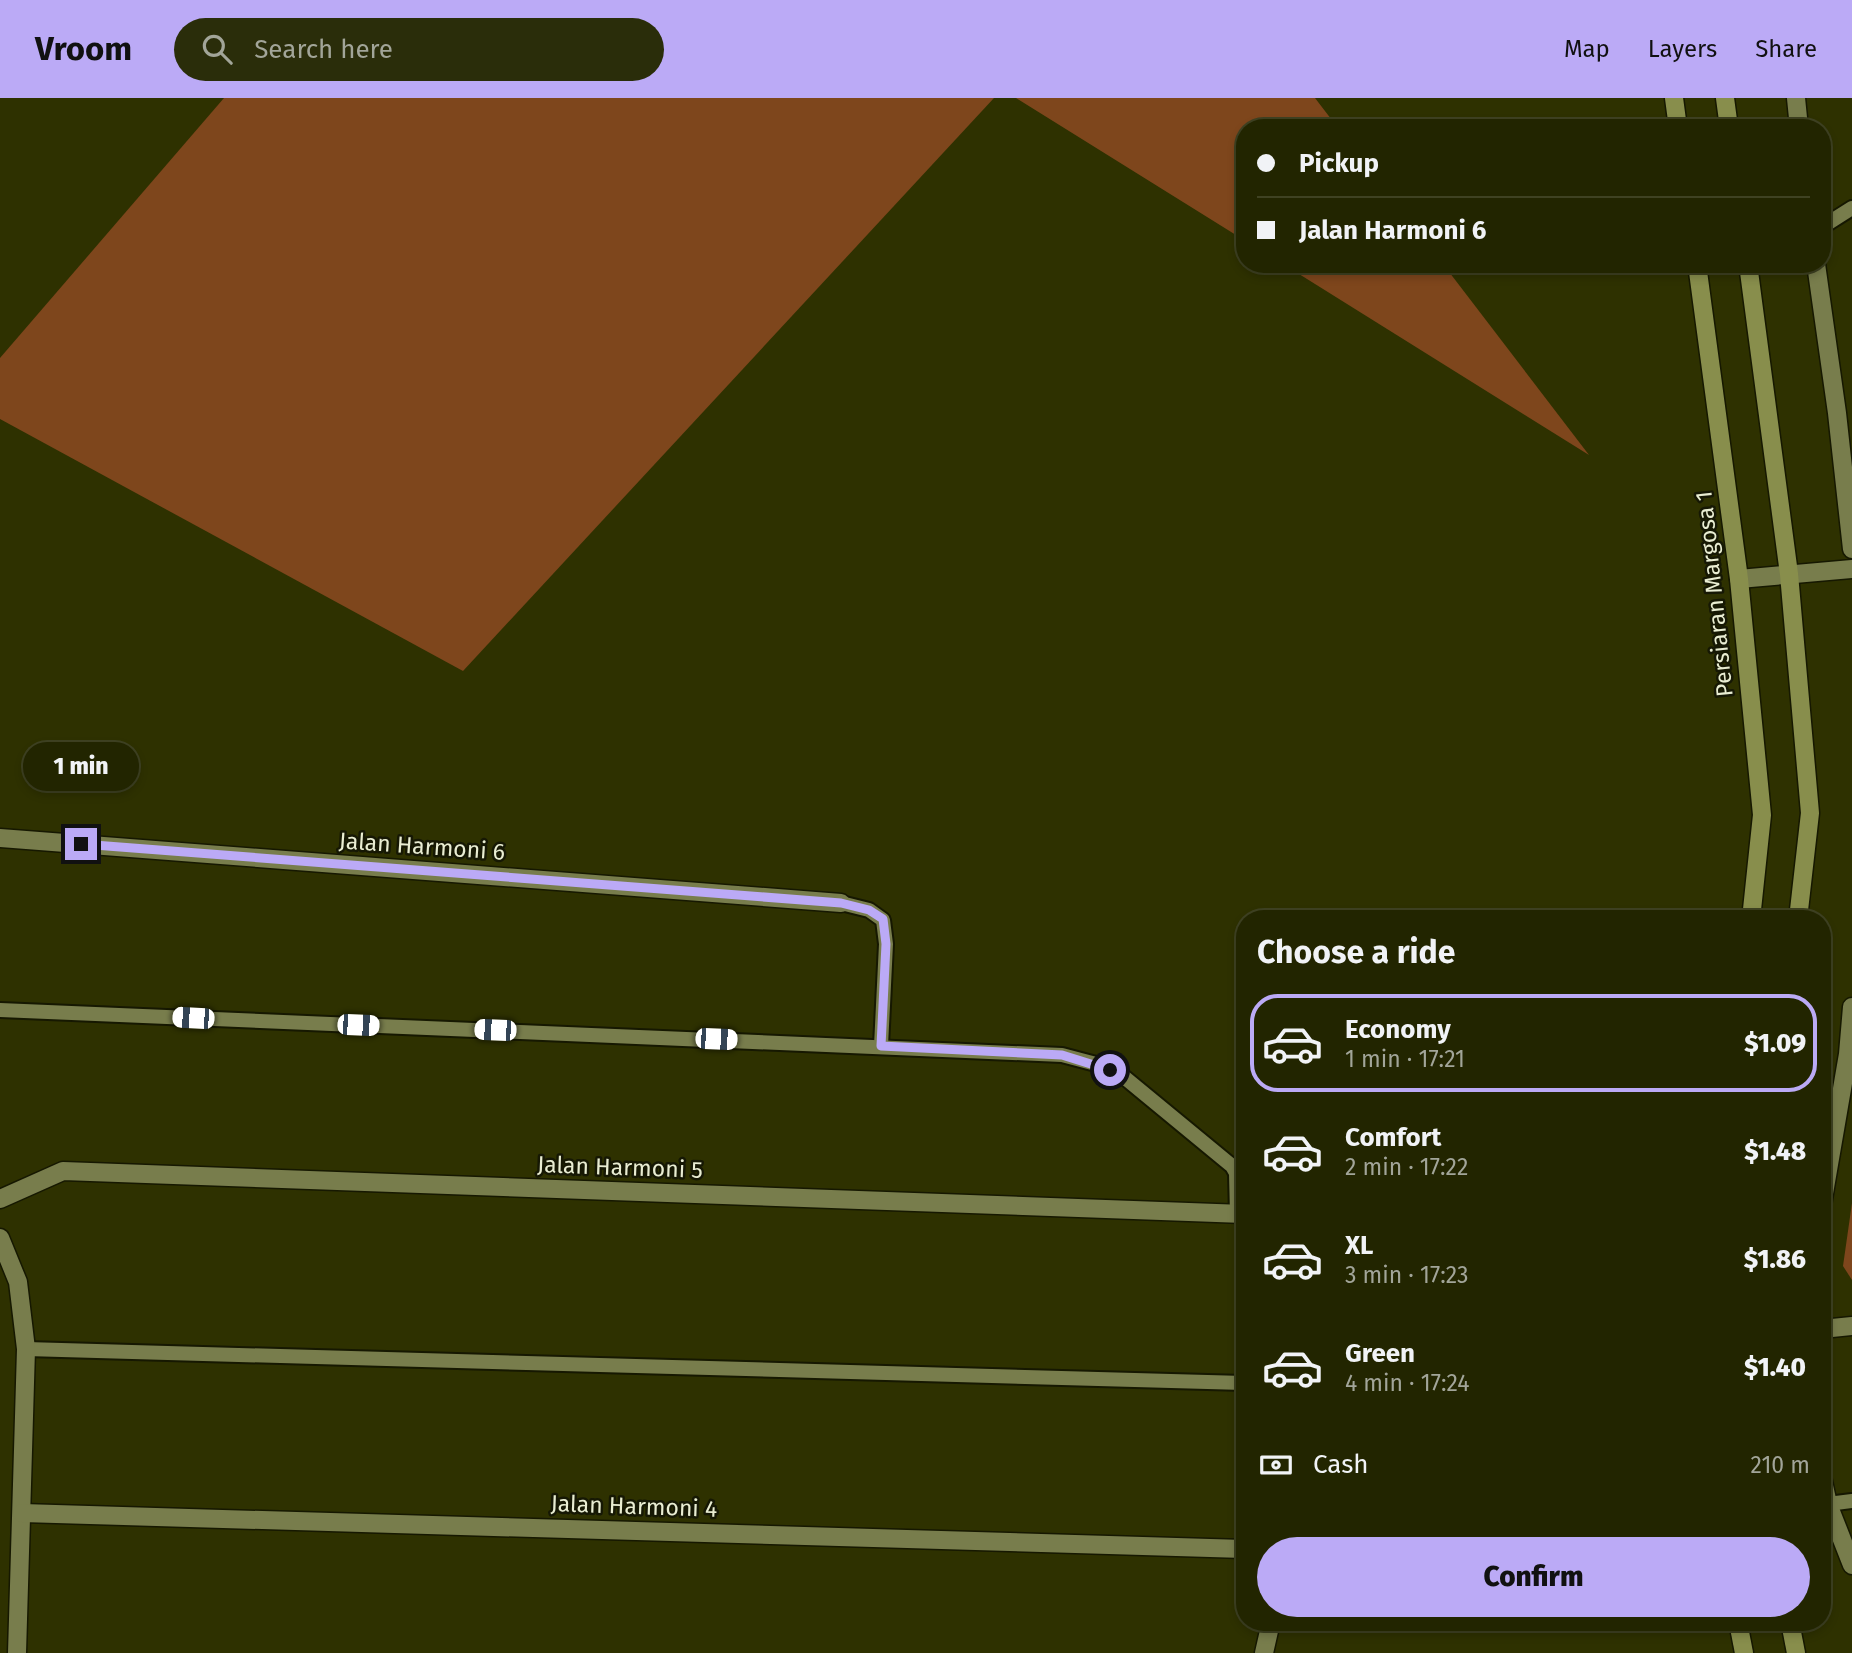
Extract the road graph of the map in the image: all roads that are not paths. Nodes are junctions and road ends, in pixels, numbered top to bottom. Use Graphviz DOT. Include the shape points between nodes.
graph roads {
  1 [pos="1674,98"];
  2 [pos="1725,98"];
  3 [pos="1796,98"];
  4 [pos="1677,119"];
  5 [pos="1728,119"];
  6 [pos="1798,119"];
  7 [pos="1852,208"];
  8 [pos="1831,221"];
  9 [pos="1698,273"];
  10 [pos="1749,273"];
  11 [pos="1818,273"];
  12 [pos="1845,408"];
  13 [pos="1852,549"];
  14 [pos="1852,569"];
  15 [pos="1789,573"];
  16 [pos="1740,579"];
  17 [pos="0,838"];
  18 [pos="841,903"];
  19 [pos="1752,910"];
  20 [pos="1799,910"];
  21 [pos="1852,1007"];
  22 [pos="0,1010"];
  23 [pos="881,1046"];
  24 [pos="1850,1054"];
  25 [pos="1831,1150"];
  26 [pos="1236,1172"];
  27 [pos="0,1199"];
  28 [pos="1236,1214"];
  29 [pos="0,1238"];
  30 [pos="1852,1326"];
  31 [pos="1831,1328"];
  32 [pos="26,1349"];
  33 [pos="1236,1383"];
  34 [pos="1852,1501"];
  35 [pos="1831,1504"];
  36 [pos="1831,1512"];
  37 [pos="22,1513"];
  38 [pos="1236,1549"];
  39 [pos="1852,1565"];
  40 [pos="1269,1631"];
  41 [pos="1740,1631"];
  42 [pos="1792,1631"];
  43 [pos="17,1653"];
  44 [pos="1264,1653"];
  45 [pos="1744,1653"];
  46 [pos="1796,1653"];
  1 -- 4 [label="street"];
  2 -- 5 [label="street"];
  3 -- 6 [label="street"];
  7 -- 8 [label="lane"];
  9 -- 16 [label="street, Persiaran Margosa 1"];
  10 -- 15 [label="street"];
  11 -- 12 [label="street"];
  12 -- 13 [label="street"];
  14 -- 15 [label="street"];
  15 -- 16 [label="street"];
  15 -- 20 [label="street" via="1810,813"];
  16 -- 19 [label="street, Persiaran Margosa 1" via="1762,815"];
  17 -- 18 [label="street, Jalan Harmoni 6"];
  18 -- 23 [label="lane" via="883,919"];
  21 -- 24 [label="street"];
  22 -- 23 [label="lane"];
  23 -- 26 [label="lane" via="1062,1055 1096,1064 1124,1077"];
  24 -- 25 [label="street"];
  27 -- 28 [label="street, Jalan Harmoni 5" via="63,1171"];
  29 -- 32 [label="street" via="18,1282"];
  30 -- 31 [label="street"];
  32 -- 33 [label="lane"];
  32 -- 37 [label="street"];
  34 -- 35 [label="lane"];
  36 -- 39 [label="street"];
  37 -- 38 [label="street, Jalan Harmoni 4"];
  37 -- 43 [label="street"];
  40 -- 44 [label="street"];
  41 -- 45 [label="street"];
  42 -- 46 [label="street"];
}
